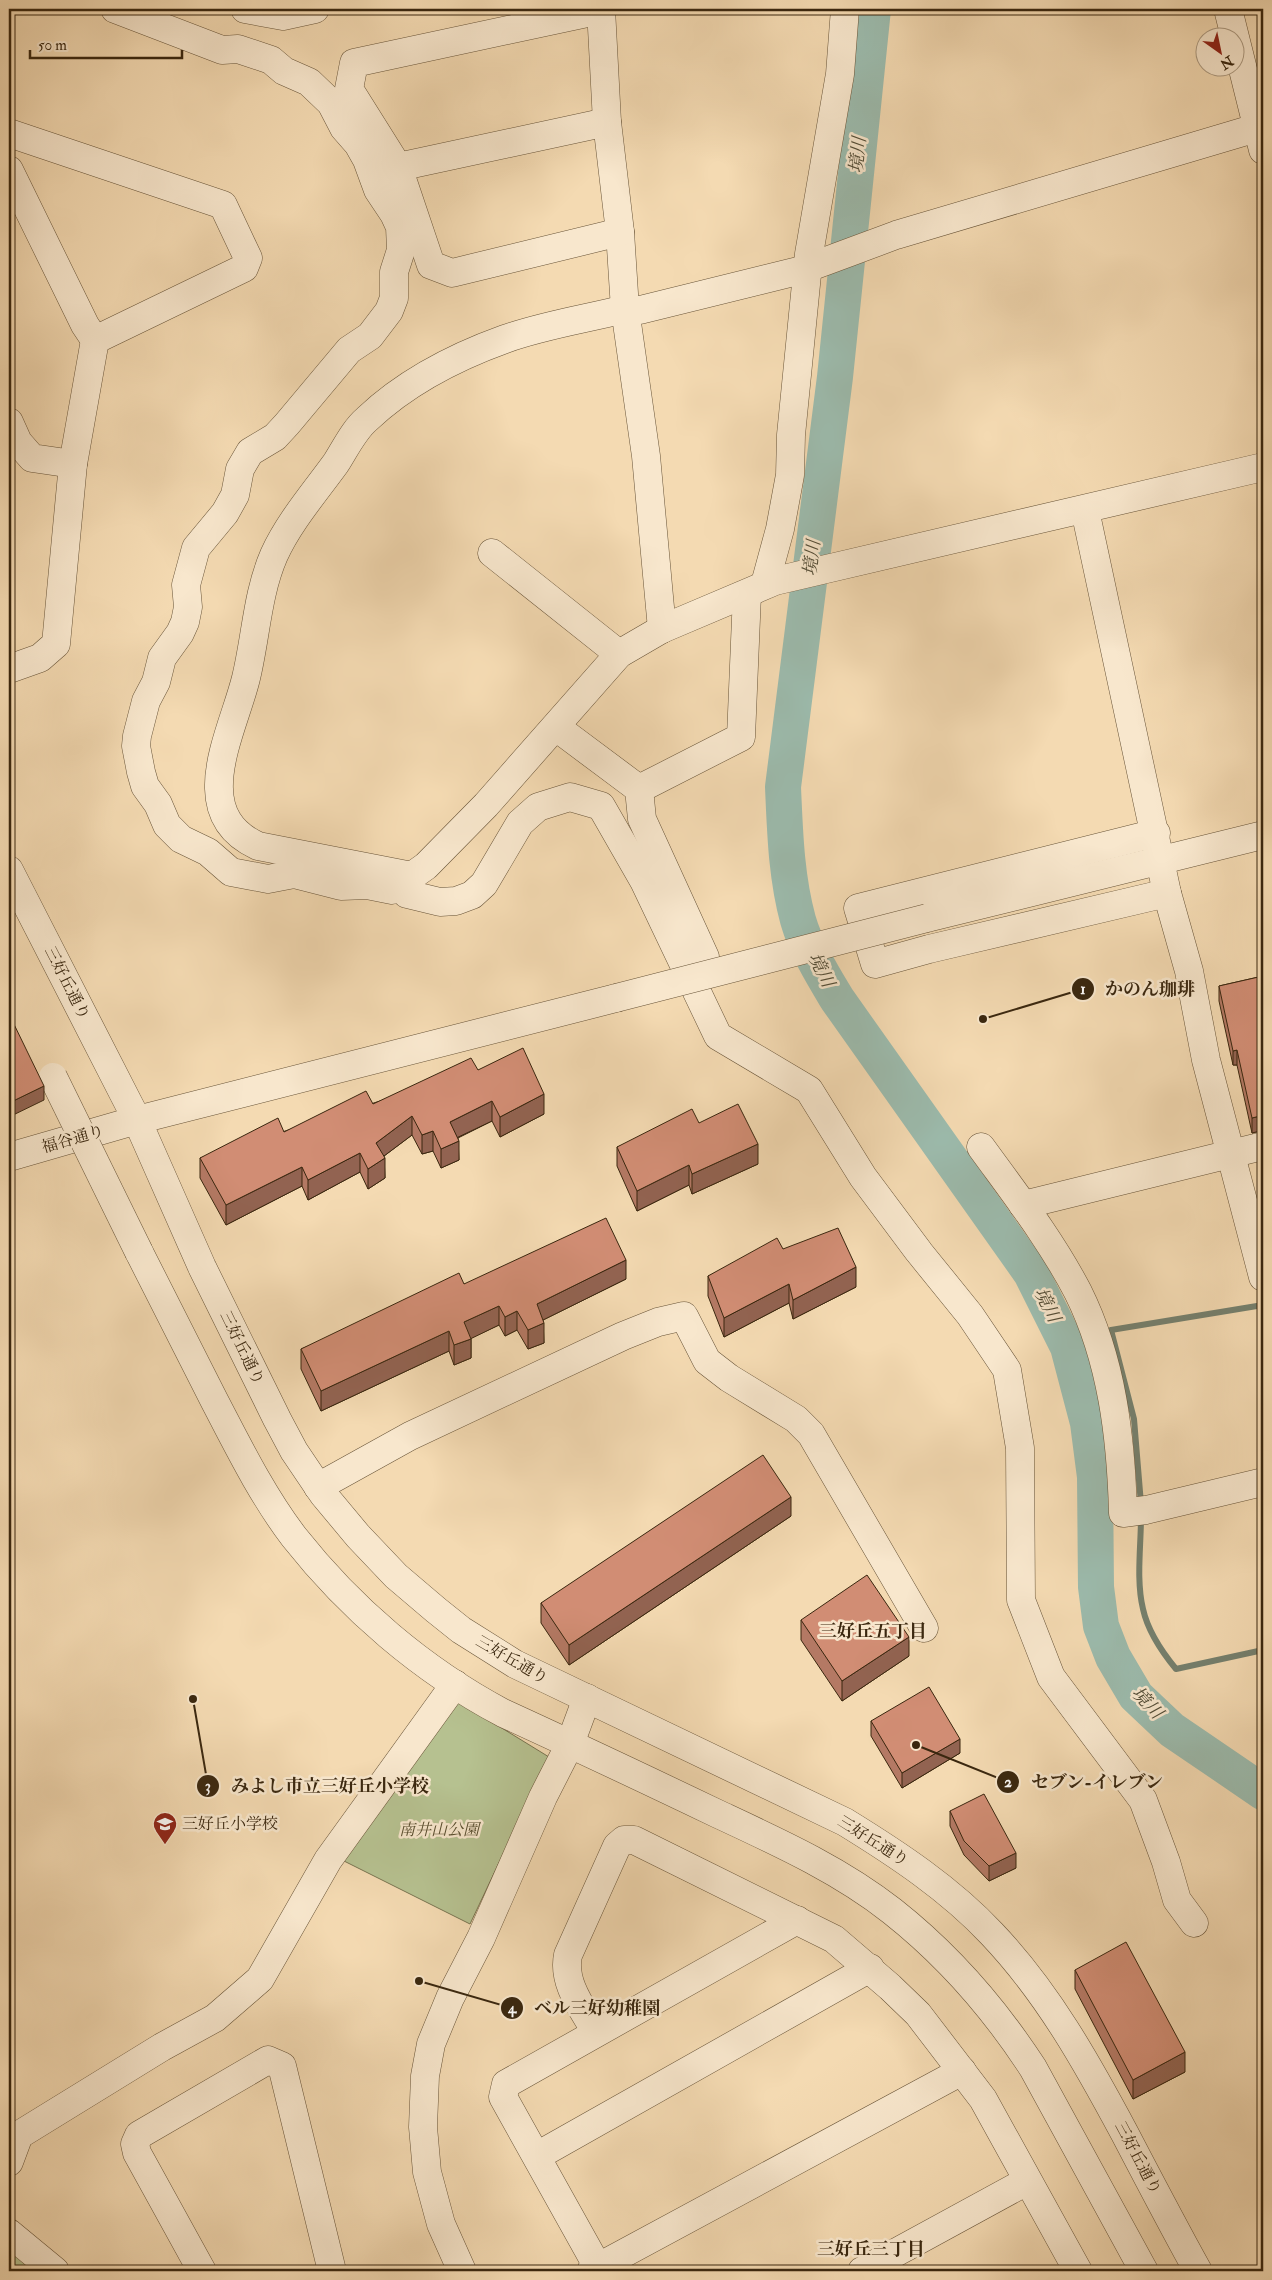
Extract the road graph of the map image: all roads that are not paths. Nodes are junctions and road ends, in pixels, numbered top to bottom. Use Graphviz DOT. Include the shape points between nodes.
graph roads {
  1 [pos="115,9"];
  2 [pos="245,9"];
  3 [pos="315,9"];
  4 [pos="845,9"];
  5 [pos="1228,9"];
  6 [pos="601,10"];
  7 [pos="607,122"];
  8 [pos="9,132"];
  9 [pos="1261,134"];
  10 [pos="398,167"];
  11 [pos="9,170"];
  12 [pos="620,232"];
  13 [pos="817,263"];
  14 [pos="624,297"];
  15 [pos="95,340"];
  16 [pos="9,422"];
  17 [pos="73,464"];
  18 [pos="1263,467"];
  19 [pos="1085,510"];
  20 [pos="492,553"];
  21 [pos="762,586"];
  22 [pos="662,629"];
  23 [pos="619,654"];
  24 [pos="9,669"];
  25 [pos="556,727"];
  26 [pos="639,789"];
  27 [pos="1156,833"];
  28 [pos="1263,835"];
  29 [pos="1162,861"];
  30 [pos="9,870"];
  31 [pos="410,885"];
  32 [pos="1168,893"];
  33 [pos="705,956"];
  34 [pos="53,1077"];
  35 [pos="137,1120"];
  36 [pos="1263,1146"];
  37 [pos="981,1147"];
  38 [pos="1232,1153"];
  39 [pos="9,1157"];
  40 [pos="1022,1205"];
  41 [pos="1263,1277"];
  42 [pos="1263,1482"];
  43 [pos="318,1486"];
  44 [pos="924,1628"];
  45 [pos="455,1684"];
  46 [pos="587,1698"];
  47 [pos="797,1920"];
  48 [pos="1194,1923"];
  49 [pos="870,1968"];
  50 [pos="596,2032"];
  51 [pos="962,2071"];
  52 [pos="14,2138"];
  53 [pos="537,2156"];
  54 [pos="9,2162"];
  55 [pos="1027,2182"];
  56 [pos="9,2233"];
  57 [pos="597,2270"];
  58 [pos="55,2271"];
  59 [pos="202,2271"];
  60 [pos="332,2271"];
  61 [pos="462,2271"];
  62 [pos="862,2271"];
  63 [pos="1078,2271"];
  64 [pos="1144,2271"];
  65 [pos="1198,2271"];
  1 -- 31 [label="street" via="222,50 254,53 320,90 367,160 378,190 400,227 401,250 394,272 394,298 390,311 370,336 349,350 288,424 275,437 250,452 240,469 235,495 225,514 196,548 186,585 188,607 185,622 162,658 137,736 136,746 145,786 167,825 181,839 208,852 230,872 268,879 294,874 341,886"];
  2 -- 3 [label="street" via="283,16"];
  4 -- 13 [label="street"];
  5 -- 9 [label="street"];
  6 -- 7 [label="street"];
  6 -- 10 [label="street" via="354,63 349,89"];
  7 -- 10 [label="street"];
  7 -- 12 [label="street"];
  8 -- 15 [label="street" via="223,205 248,258 244,268"];
  9 -- 13 [label="street" via="896,235"];
  10 -- 12 [label="street" via="430,265 452,273"];
  11 -- 15 [label="street"];
  12 -- 14 [label="street"];
  13 -- 14 [label="street" via="640,310"];
  13 -- 21 [label="street" via="791,435 790,475 780,530"];
  14 -- 22 [label="street" via="646,456"];
  14 -- 31 [label="street" via="506,339 438,368 392,397 365,420 292,524 263,581 246,679 221,761 218,781 223,812 238,834 258,846"];
  15 -- 17 [label="street"];
  16 -- 17 [label="street" via="18,442 32,458"];
  17 -- 24 [label="street" via="56,644 40,658"];
  18 -- 19 [label="street"];
  19 -- 21 [label="street"];
  19 -- 27 [label="street"];
  20 -- 23 [label="street"];
  21 -- 22 [label="street"];
  21 -- 26 [label="street" via="741,737"];
  22 -- 23 [label="street"];
  23 -- 25 [label="street"];
  25 -- 26 [label="street"];
  25 -- 31 [label="street"];
  26 -- 33 [label="street" via="642,819"];
  27 -- 29 [label="street"];
  27 -- 32 [label="street" via="858,908 875,964"];
  28 -- 29 [label="street, 福谷通り"];
  29 -- 32 [label="street"];
  29 -- 35 [label="street, 福谷通り, bridge"];
  30 -- 35 [label="street, 三好丘通り"];
  31 -- 48 [label="street" via="440,902 472,895 484,884 520,824 538,807 570,798 601,806 644,882 718,1036 810,1090 863,1177 970,1315 1006,1370 1020,1448 1021,1600 1051,1677 1143,1800 1177,1900"];
  32 -- 38 [label="street" via="1189,971 1206,1060"];
  34 -- 45 [label="street, bridge" via="238,1448 293,1536 382,1631"];
  35 -- 39 [label="street, 福谷通り"];
  35 -- 43 [label="street, 三好丘通り" via="202,1267 277,1419"];
  36 -- 38 [label="street"];
  37 -- 40 [label="street"];
  38 -- 40 [label="street"];
  38 -- 41 [label="street"];
  40 -- 42 [label="street" via="1052,1246 1078,1292 1101,1352 1118,1429 1123,1513"];
  43 -- 44 [label="street" via="410,1436 623,1336 684,1316 707,1361 796,1419 811,1434"];
  43 -- 46 [label="street, 三好丘通り" via="358,1536 396,1576 461,1630 515,1664"];
  45 -- 52 [label="street" via="328,1860 260,1979 214,2018"];
  45 -- 64 [label="street" via="470,1696 503,1713 790,1848 844,1877 892,1911 967,1979 991,2006 1033,2068"];
  46 -- 61 [label="street" via="570,1744 431,2044 423,2127 427,2172 441,2224"];
  46 -- 65 [label="street, 三好丘通り" via="845,1822 913,1867 975,1916 1008,1950 1065,2026"];
  47 -- 49 [label="street" via="834,1940"];
  47 -- 50 [label="street"];
  47 -- 50 [label="street" via="634,1840 624,1840 617,1846 566,1965 570,1986"];
  49 -- 51 [label="street" via="918,2014"];
  49 -- 53 [label="street"];
  50 -- 53 [label="street" via="506,2084 504,2097"];
  51 -- 55 [label="street" via="983,2099"];
  51 -- 57 [label="street"];
  52 -- 54 [label="street"];
  53 -- 57 [label="street"];
  55 -- 62 [label="street"];
  55 -- 63 [label="street"];
  56 -- 58 [label="street"];
  59 -- 60 [label="street" via="135,2144 139,2135 268,2060 282,2066"];
}
